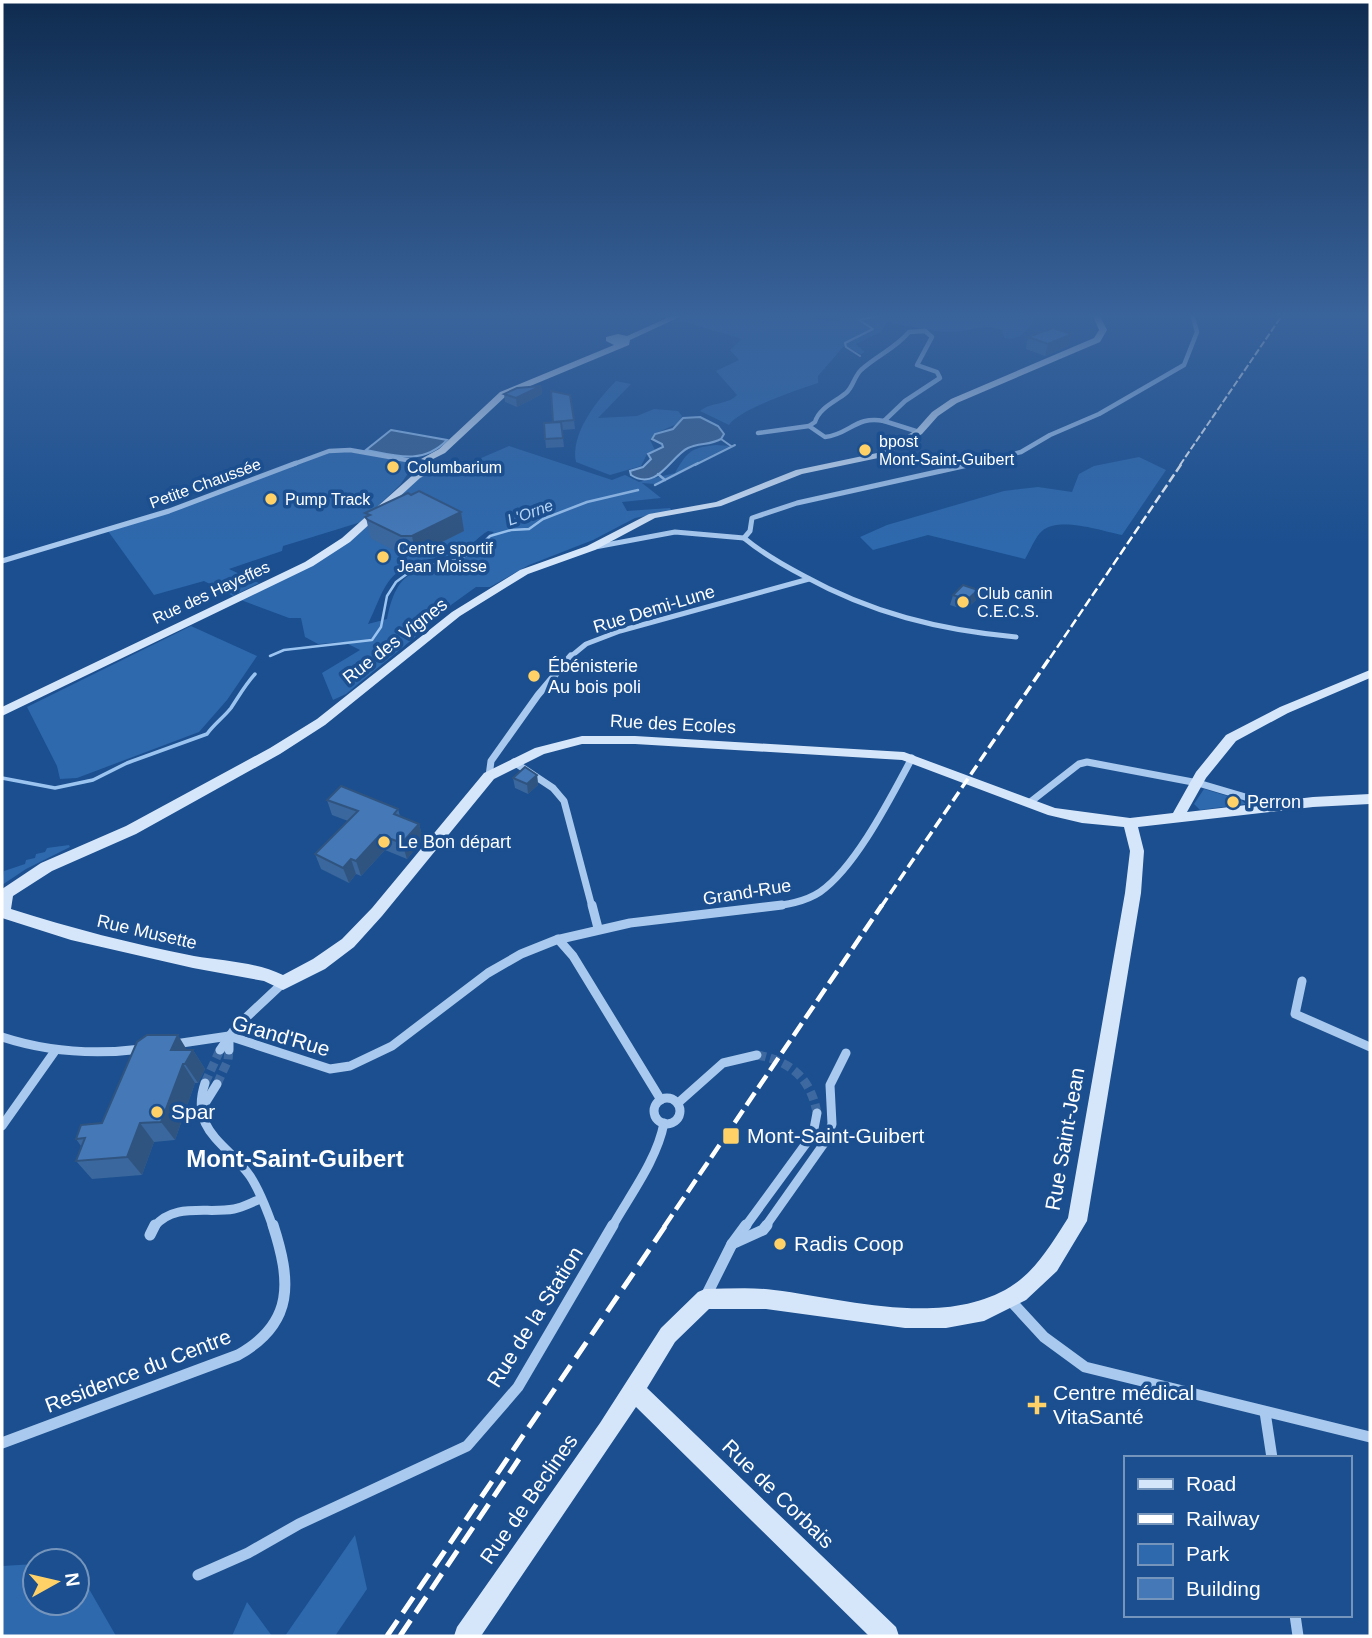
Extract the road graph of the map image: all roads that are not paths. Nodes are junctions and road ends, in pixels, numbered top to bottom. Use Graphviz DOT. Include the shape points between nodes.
graph roads {
  1 [pos="511,390"];
  2 [pos="848,390"];
  3 [pos="920,390"];
  4 [pos="979,390"];
  5 [pos="1140,390"];
  6 [pos="883,422"];
  7 [pos="809,426"];
  8 [pos="919,432"];
  9 [pos="758,433"];
  10 [pos="430,464"];
  11 [pos="744,538"];
  12 [pos="591,548"];
  13 [pos="2,561"];
  14 [pos="809,579"];
  15 [pos="1016,637"];
  16 [pos="1370,674"];
  17 [pos="2,712"];
  18 [pos="919,760"];
  19 [pos="514,762"];
  20 [pos="488,776"];
  21 [pos="1198,783"];
  22 [pos="1370,799"];
  23 [pos="1024,801"];
  24 [pos="1276,806"];
  25 [pos="1179,817"];
  26 [pos="1130,823"];
  27 [pos="2,905"];
  28 [pos="598,929"];
  29 [pos="558,939"];
  30 [pos="1302,981"];
  31 [pos="283,983"];
  32 [pos="229,1036"];
  33 [pos="2,1037"];
  34 [pos="166,1045"];
  35 [pos="153,1047"];
  36 [pos="1370,1047"];
  37 [pos="225,1050"];
  38 [pos="55,1051"];
  39 [pos="846,1053"];
  40 [pos="757,1055"];
  41 [pos="205,1083"];
  42 [pos="218,1084"];
  43 [pos="661,1100"];
  44 [pos="678,1103"];
  45 [pos="202,1108"];
  46 [pos="817,1113"];
  47 [pos="664,1123"];
  48 [pos="2,1126"];
  49 [pos="261,1199"];
  50 [pos="150,1235"];
  51 [pos="732,1244"];
  52 [pos="1009,1298"];
  53 [pos="705,1299"];
  54 [pos="634,1390"];
  55 [pos="1265,1412"];
  56 [pos="1370,1437"];
  57 [pos="2,1443"];
  58 [pos="1272,1456"];
  59 [pos="198,1575"];
  60 [pos="1295,1617"];
  61 [pos="466,1636"];
  62 [pos="887,1636"];
  63 [pos="1298,1636"];
  1 -- 10 [label="street, Rue des Hayeffes"];
  2 -- 7 [label="street" via="817,414"];
  3 -- 6 [label="street"];
  4 -- 8 [label="street" via="935,414"];
  5 -- 11 [label="street" via="1005,458 878,483 763,513 751,520"];
  6 -- 7 [label="street" via="864,419 829,436 817,434"];
  6 -- 8 [label="street"];
  7 -- 9 [label="street"];
  8 -- 12 [label="street" via="872,458 799,472 718,504 652,516"];
  10 -- 13 [label="street, Petite Chaussée" via="350,450 328,451 160,514"];
  10 -- 17 [label="street, Rue des Hayeffes" via="346,540 309,564"];
  11 -- 12 [label="street, Rue des Vignes" via="675,532"];
  11 -- 14 [label="street"];
  12 -- 27 [label="street, Rue des Vignes" via="541,564 495,589 456,614 321,722 131,830 24,879"];
  14 -- 15 [label="street" via="851,602 914,624"];
  14 -- 20 [label="street, Rue Demi-Lune" via="620,631 586,645 538,695 491,761"];
  16 -- 21 [label="street" via="1245,729 1231,738"];
  18 -- 19 [label="street, Rue des Ecoles" via="608,738 559,745"];
  18 -- 23 [label="street, Rue des Ecoles"];
  18 -- 28 [label="street, Grand-Rue" via="843,867 827,887 811,897 782,905"];
  19 -- 20 [label="street, Rue des Ecoles"];
  19 -- 28 [label="street" via="564,801"];
  20 -- 31 [label="street, Rue des Ecoles" via="384,903 338,951"];
  21 -- 23 [label="street" via="1087,762"];
  21 -- 24 [label="street"];
  21 -- 25 [label="street"];
  22 -- 24 [label="street, Rue des Ecoles"];
  23 -- 26 [label="street, Rue des Ecoles" via="1082,818"];
  24 -- 25 [label="street, Rue des Ecoles"];
  25 -- 26 [label="street, Rue des Ecoles"];
  26 -- 52 [label="street, Rue Saint-Jean" via="1137,851 1133,893 1077,1221 1063,1251 1033,1283"];
  27 -- 31 [label="street, Rue Musette" via="71,934 267,975"];
  28 -- 29 [label="street, Grand-Rue"];
  29 -- 32 [label="street, Grand'Rue" via="487,973 390,1047 358,1065 330,1069"];
  29 -- 43 [label="street"];
  30 -- 36 [label="street" via="1295,1014"];
  31 -- 32 [label="street"];
  32 -- 34 [label="street, Grand'Rue"];
  32 -- 37 [label="street"];
  33 -- 38 [label="street"];
  35 -- 38 [label="street"];
  38 -- 48 [label="street"];
  39 -- 51 [label="street" via="830,1085 832,1124 825,1142 763,1230"];
  40 -- 44 [label="street" via="723,1063"];
  41 -- 45 [label="street" via="198,1102"];
  42 -- 45 [label="street"];
  43 -- 44 [label="street"];
  43 -- 47 [label="street" via="654,1106 654,1115"];
  44 -- 47 [label="street" via="679,1118"];
  45 -- 49 [label="street, Residence du Centre" via="205,1124 244,1169"];
  46 -- 51 [label="street" via="808,1143"];
  47 -- 59 [label="street, Rue de la Station" via="642,1175 518,1387 467,1446"];
  49 -- 50 [label="street" via="235,1209 168,1214 155,1223"];
  49 -- 57 [label="street, Residence du Centre" via="275,1231 286,1289 281,1313 264,1338 238,1355"];
  51 -- 53 [label="street"];
  52 -- 53 [label="street, Rue Saint-Jean" via="946,1319 888,1318 772,1299"];
  52 -- 55 [label="street" via="1044,1337 1085,1367"];
  53 -- 54 [label="street" via="668,1335"];
  54 -- 61 [label="street, Rue de Beclines"];
  54 -- 62 [label="street, Rue de Corbais"];
  55 -- 56 [label="street"];
  55 -- 58 [label="street"];
  60 -- 63 [label="street"];
}
